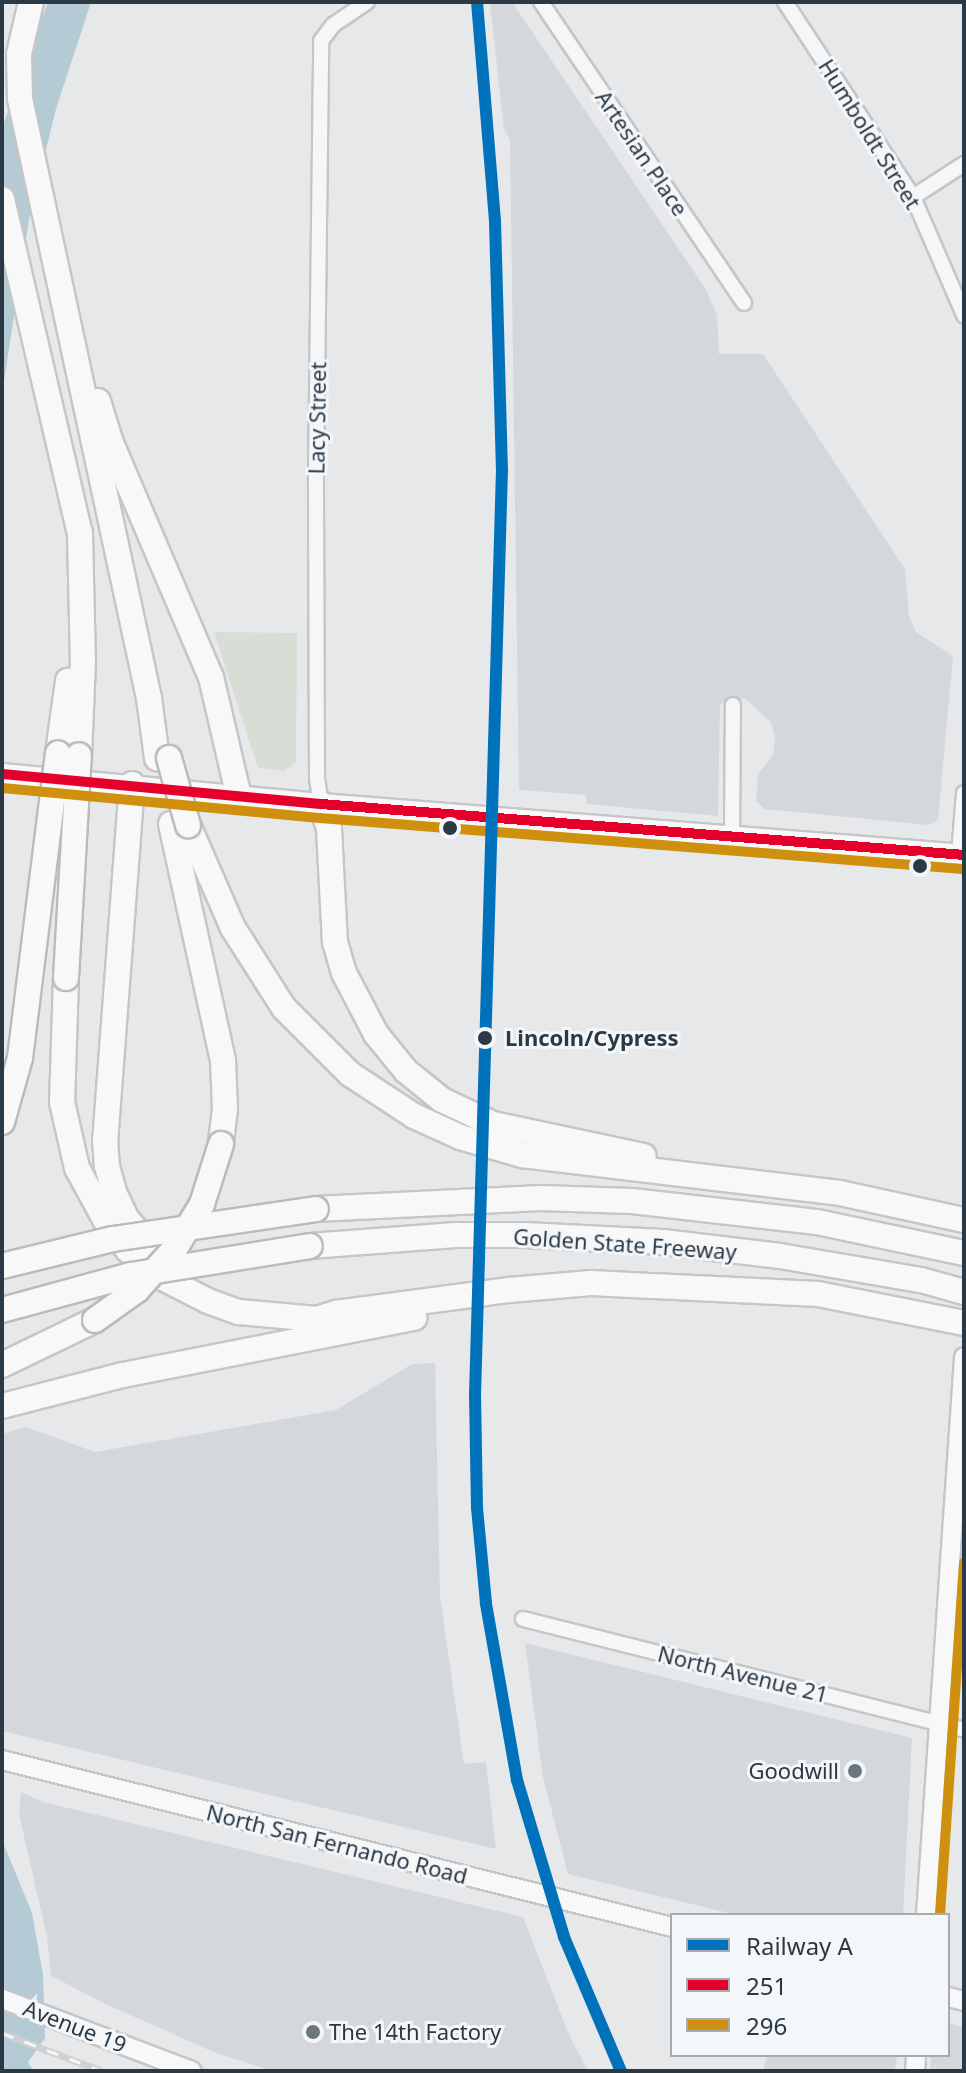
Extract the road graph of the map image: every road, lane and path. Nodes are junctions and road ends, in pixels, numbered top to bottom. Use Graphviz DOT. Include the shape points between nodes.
graph roads {
  1 [pos="367,2"];
  2 [pos="541,2"];
  3 [pos="785,2"];
  4 [pos="29,7"];
  5 [pos="964,164"];
  6 [pos="913,197"];
  7 [pos="2,199"];
  8 [pos="744,303"];
  9 [pos="65,315"];
  10 [pos="964,315"];
  11 [pos="733,705"];
  12 [pos="68,754"];
  13 [pos="3,774"];
  14 [pos="132,784"];
  15 [pos="964,793"];
  16 [pos="239,797"];
  17 [pos="321,804"];
  18 [pos="180,825"];
  19 [pos="732,836"];
  20 [pos="961,855"];
  21 [pos="2,1122"];
  22 [pos="760,1181"];
  23 [pos="964,1220"];
  24 [pos="964,1253"];
  25 [pos="2,1266"];
  26 [pos="654,1287"];
  27 [pos="964,1292"];
  28 [pos="2,1310"];
  29 [pos="336,1313"];
  30 [pos="964,1323"];
  31 [pos="964,1357"];
  32 [pos="2,1365"];
  33 [pos="2,1406"];
  34 [pos="523,1619"];
  35 [pos="936,1723"];
  36 [pos="964,1730"];
  37 [pos="2,1760"];
  38 [pos="926,1913"];
  39 [pos="670,1927"];
  40 [pos="2,1999"];
  41 [pos="192,2071"];
  1 -- 17 [label="street, Lacy Street" via="321,41 316,471"];
  2 -- 8 [label="street, Artesian Place"];
  3 -- 6 [label="street, Humboldt Street"];
  4 -- 9 [label="highway" via="19,54 20,99"];
  5 -- 6 [label="street"];
  6 -- 10 [label="street, Humboldt Street"];
  7 -- 12 [label="highway" via="80,533 83,579"];
  9 -- 16 [label="highway" via="111,443 211,677"];
  9 -- 18 [label="highway"];
  11 -- 19 [label="street"];
  12 -- 21 [label="highway, bridge" via="20,1058"];
  12 -- 29 [label="highway, bridge" via="61,1054 65,1123 77,1168 108,1225 161,1277 239,1312 317,1319"];
  13 -- 14 [label="main road"];
  14 -- 16 [label="main road"];
  14 -- 29 [label="highway" via="105,1139 114,1192 146,1244 201,1288 276,1309"];
  15 -- 20 [label="street"];
  16 -- 17 [label="main road"];
  17 -- 19 [label="main road"];
  17 -- 22 [label="highway" via="329,829 335,942 344,973 376,1034 406,1071 442,1100 493,1124"];
  18 -- 22 [label="highway" via="233,928 284,1008 330,1057 392,1104 460,1137 522,1155"];
  18 -- 32 [label="highway, bridge" via="226,1100 221,1144 202,1204 152,1276 95,1320"];
  19 -- 20 [label="main road"];
  22 -- 23 [label="highway"];
  24 -- 25 [label="highway, Golden State Freeway, bridge" via="817,1222 632,1201 541,1198 316,1209 113,1239"];
  26 -- 29 [label="highway" via="591,1283"];
  26 -- 30 [label="highway" via="818,1294"];
  26 -- 33 [label="highway" via="417,1317 123,1375"];
  27 -- 28 [label="highway, Golden State Freeway, bridge" via="796,1259 663,1242 456,1235 310,1246 131,1275"];
  31 -- 35 [label="street"];
  34 -- 35 [label="street, North Avenue 21"];
  35 -- 36 [label="street, North Avenue 21"];
  35 -- 38 [label="street"];
  37 -- 39 [label="street, North San Fernando Road"];
  40 -- 41 [label="street, Avenue 19"];
}
